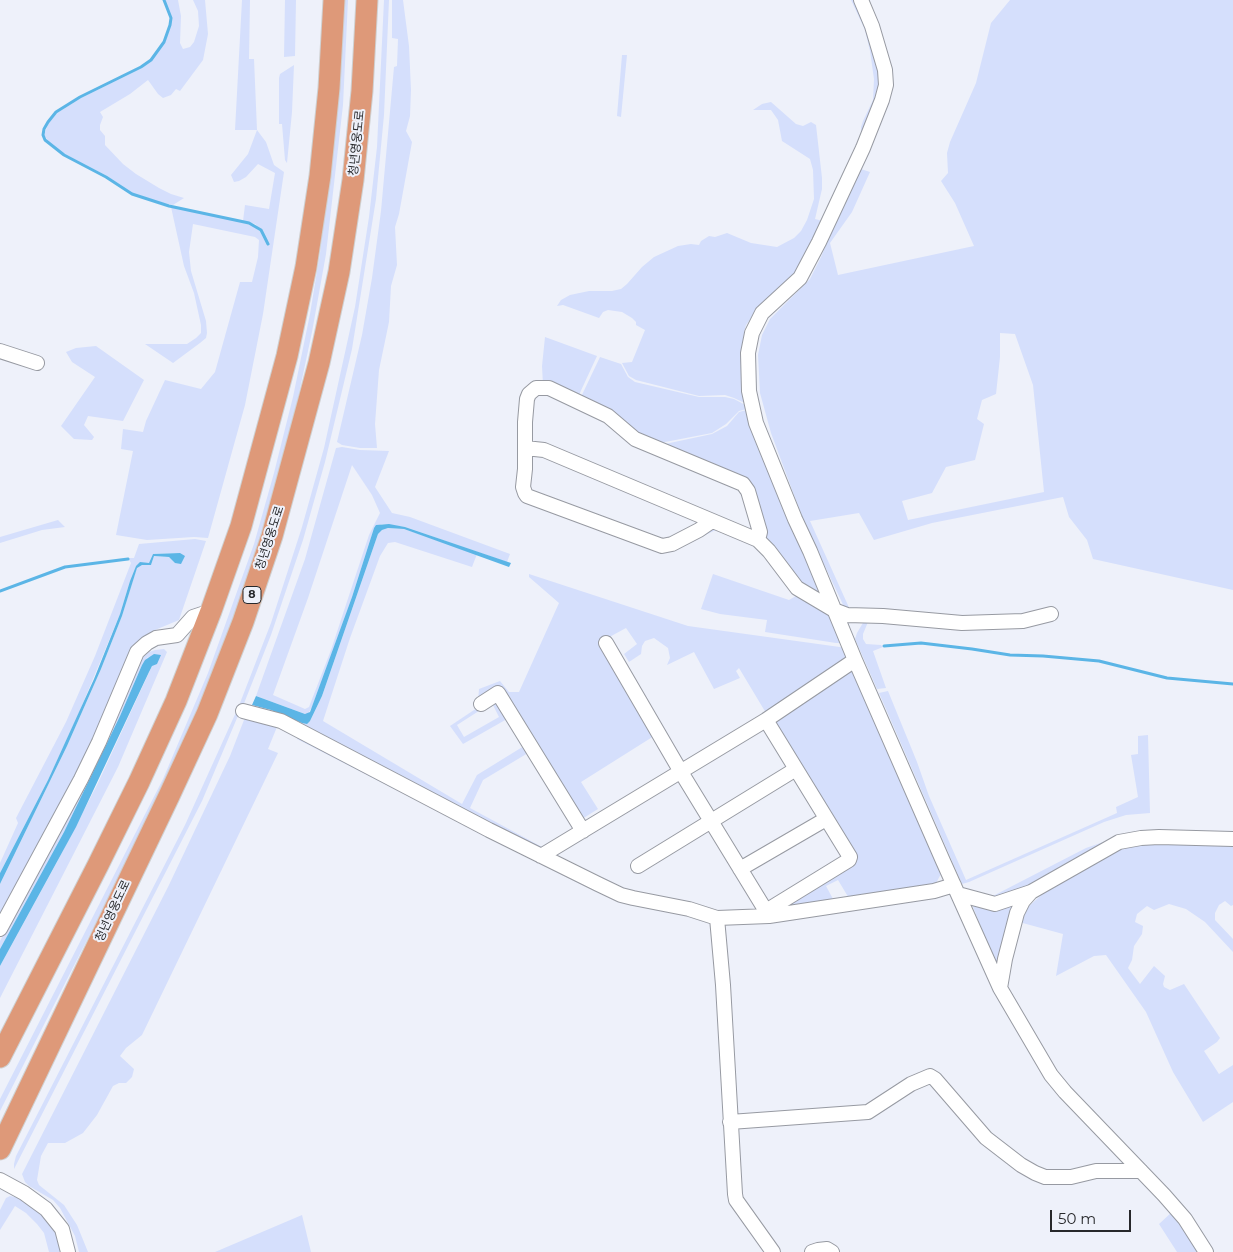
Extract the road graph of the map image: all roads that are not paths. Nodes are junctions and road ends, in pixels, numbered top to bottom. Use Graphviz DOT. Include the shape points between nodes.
graph roads {
  1 [pos="334,0"];
  2 [pos="367,0"];
  3 [pos="865,3"];
  4 [pos="0,351"];
  5 [pos="38,363"];
  6 [pos="525,448"];
  7 [pos="712,521"];
  8 [pos="758,540"];
  9 [pos="834,610"];
  10 [pos="211,611"];
  11 [pos="1051,614"];
  12 [pos="606,643"];
  13 [pos="855,660"];
  14 [pos="481,704"];
  15 [pos="243,711"];
  16 [pos="766,720"];
  17 [pos="796,769"];
  18 [pos="681,772"];
  19 [pos="826,819"];
  20 [pos="710,821"];
  21 [pos="583,830"];
  22 [pos="1233,839"];
  23 [pos="541,856"];
  24 [pos="638,866"];
  25 [pos="740,870"];
  26 [pos="956,890"];
  27 [pos="1030,892"];
  28 [pos="767,913"];
  29 [pos="717,918"];
  30 [pos="0,929"];
  31 [pos="1000,988"];
  32 [pos="0,1057"];
  33 [pos="730,1122"];
  34 [pos="0,1149"];
  35 [pos="1142,1171"];
  36 [pos="0,1180"];
  37 [pos="68,1252"];
  38 [pos="773,1252"];
  39 [pos="812,1252"];
  40 [pos="832,1252"];
  41 [pos="1206,1252"];
  1 -- 10 [label="highway" via="320,176 306,267 263,449 241,526"];
  2 -- 34 [label="highway, 청년영웅도로 / 8" via="353,180 339,272 320,363 272,536 207,714"];
  3 -- 9 [label="street" via="885,70 886,85 878,114 800,278 762,313 752,333 748,353 749,391 756,423"];
  4 -- 5 [label="street"];
  6 -- 7 [label="street" via="544,450"];
  6 -- 7 [label="street" via="524,490 532,499 662,546 672,544"];
  6 -- 8 [label="street" via="527,399 536,388 549,388 608,416 635,439 743,484 760,532"];
  7 -- 8 [label="street"];
  8 -- 9 [label="street" via="797,588"];
  9 -- 11 [label="street" via="846,615 962,623 1022,621"];
  9 -- 13 [label="street"];
  10 -- 30 [label="street" via="193,617 177,634 156,638 138,652 81,779"];
  10 -- 32 [label="highway" via="176,701 139,782"];
  12 -- 18 [label="street"];
  13 -- 16 [label="street"];
  13 -- 26 [label="street"];
  14 -- 21 [label="street" via="498,693"];
  15 -- 23 [label="street" via="281,721"];
  16 -- 17 [label="street"];
  16 -- 18 [label="street"];
  17 -- 19 [label="street"];
  17 -- 20 [label="street"];
  18 -- 20 [label="street"];
  18 -- 21 [label="street"];
  19 -- 25 [label="street"];
  19 -- 28 [label="street" via="849,860"];
  20 -- 24 [label="street"];
  20 -- 25 [label="street"];
  21 -- 23 [label="street"];
  22 -- 27 [label="street" via="1159,837 1119,842"];
  23 -- 29 [label="street" via="621,895"];
  25 -- 28 [label="street"];
  26 -- 27 [label="street" via="995,904"];
  26 -- 28 [label="street"];
  26 -- 31 [label="street"];
  27 -- 31 [label="street" via="1017,913"];
  28 -- 29 [label="street"];
  29 -- 33 [label="street"];
  31 -- 35 [label="street" via="1065,1092"];
  33 -- 35 [label="street" via="868,1112 911,1084 930,1076 986,1138 1036,1173 1045,1177 1064,1177 1096,1171"];
  33 -- 38 [label="street" via="736,1200"];
  35 -- 41 [label="street" via="1185,1219"];
  36 -- 37 [label="street" via="46,1209 62,1229"];
  39 -- 40 [label="street"];
}
